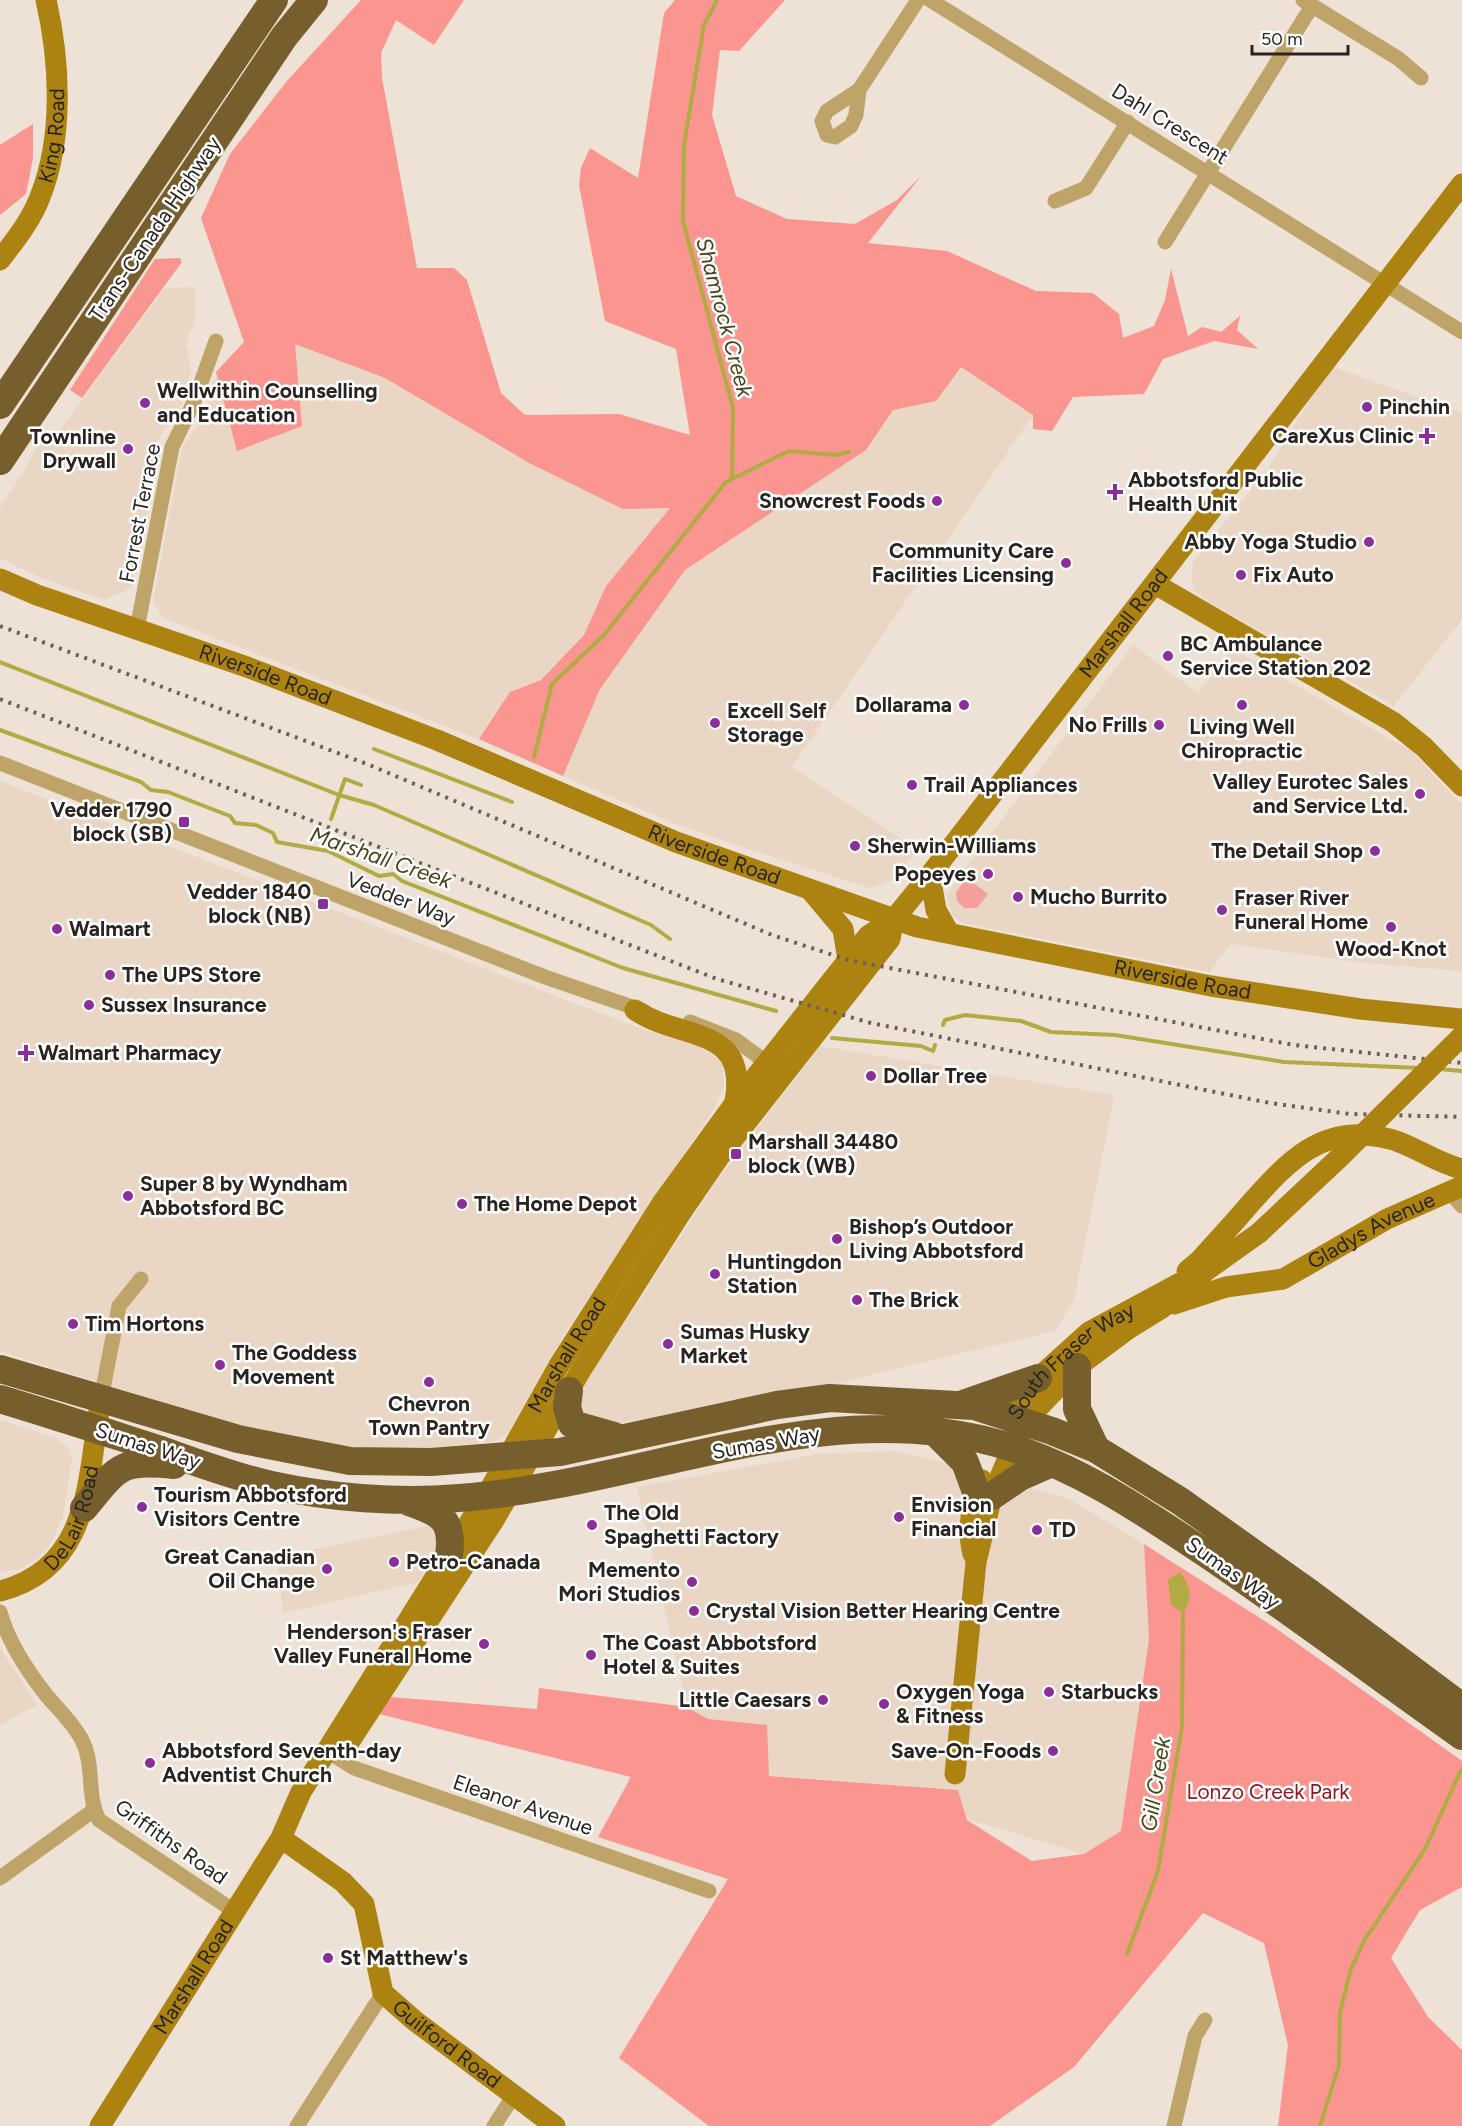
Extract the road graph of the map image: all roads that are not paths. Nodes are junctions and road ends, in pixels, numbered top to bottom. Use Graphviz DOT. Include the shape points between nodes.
graph roads {
  1 [pos="46,0"];
  2 [pos="274,0"];
  3 [pos="314,0"];
  4 [pos="918,0"];
  5 [pos="930,0"];
  6 [pos="1308,3"];
  7 [pos="1421,78"];
  8 [pos="859,90"];
  9 [pos="1128,122"];
  10 [pos="1208,172"];
  11 [pos="1462,184"];
  12 [pos="1055,201"];
  13 [pos="1165,242"];
  14 [pos="0,260"];
  15 [pos="1388,283"];
  16 [pos="1462,332"];
  17 [pos="216,341"];
  18 [pos="0,405"];
  19 [pos="0,461"];
  20 [pos="0,579"];
  21 [pos="1155,584"];
  22 [pos="137,629"];
  23 [pos="0,763"];
  24 [pos="1462,786"];
  25 [pos="930,875"];
  26 [pos="812,891"];
  27 [pos="894,918"];
  28 [pos="949,933"];
  29 [pos="848,960"];
  30 [pos="635,1010"];
  31 [pos="1462,1019"];
  32 [pos="1462,1036"];
  33 [pos="775,1069"];
  34 [pos="735,1102"];
  35 [pos="1435,1158"];
  36 [pos="1462,1169"];
  37 [pos="1458,1194"];
  38 [pos="141,1279"];
  39 [pos="1159,1302"];
  40 [pos="1077,1367"];
  41 [pos="0,1369"];
  42 [pos="1038,1378"];
  43 [pos="569,1391"];
  44 [pos="0,1399"];
  45 [pos="100,1399"];
  46 [pos="963,1404"];
  47 [pos="95,1428"];
  48 [pos="934,1431"];
  49 [pos="1013,1434"];
  50 [pos="625,1438"];
  51 [pos="238,1439"];
  52 [pos="1096,1449"];
  53 [pos="521,1455"];
  54 [pos="1052,1464"];
  55 [pos="218,1469"];
  56 [pos="499,1494"];
  57 [pos="984,1494"];
  58 [pos="398,1498"];
  59 [pos="84,1508"];
  60 [pos="449,1556"];
  61 [pos="0,1591"];
  62 [pos="1311,1594"];
  63 [pos="0,1612"];
  64 [pos="1462,1705"];
  65 [pos="1462,1736"];
  66 [pos="333,1755"];
  67 [pos="955,1774"];
  68 [pos="94,1810"];
  69 [pos="284,1833"];
  70 [pos="0,1878"];
  71 [pos="709,1891"];
  72 [pos="234,1911"];
  73 [pos="383,1993"];
  74 [pos="1205,2020"];
  75 [pos="514,2095"];
  76 [pos="100,2126"];
  77 [pos="297,2126"];
  78 [pos="494,2126"];
  79 [pos="555,2126"];
  80 [pos="1174,2126"];
  1 -- 14 [label="main road, King Road" via="56,68 50,161 40,197 23,230"];
  2 -- 18 [label="highway, Trans-Canada Highway"];
  3 -- 19 [label="highway, Trans-Canada Highway" via="284,37"];
  4 -- 8 [label="street"];
  5 -- 9 [label="street, Dahl Crescent"];
  6 -- 7 [label="street" via="1400,59"];
  6 -- 10 [label="street"];
  9 -- 10 [label="street, Dahl Crescent"];
  9 -- 12 [label="street" via="1086,188"];
  10 -- 13 [label="street"];
  10 -- 15 [label="street, Dahl Crescent"];
  11 -- 15 [label="main road, Marshall Road"];
  15 -- 16 [label="street, Dahl Crescent"];
  15 -- 21 [label="main road, Marshall Road"];
  17 -- 22 [label="street, Forrest Terrace" via="194,402 172,447"];
  20 -- 22 [label="main road, Riverside Road" via="37,596"];
  21 -- 24 [label="main road" via="1392,722 1424,747"];
  21 -- 25 [label="main road, Marshall Road"];
  22 -- 26 [label="main road, Riverside Road" via="437,740 665,838"];
  23 -- 30 [label="street, Vedder Way"];
  25 -- 27 [label="main road, Marshall Road"];
  25 -- 28 [label="main road" via="936,910"];
  26 -- 27 [label="main road, Riverside Road"];
  26 -- 29 [label="main road" via="843,929"];
  27 -- 28 [label="main road, Riverside Road"];
  27 -- 29 [label="main road, Marshall Road" via="869,935"];
  27 -- 33 [label="main road, Marshall Road" via="890,939"];
  28 -- 31 [label="main road, Riverside Road" via="1210,986 1360,1009"];
  29 -- 33 [label="main road, Marshall Road"];
  30 -- 33 [label="street, Vedder Way" via="657,1012 713,1029 736,1040"];
  30 -- 34 [label="main road" via="653,1022 709,1038 721,1046 736,1065"];
  32 -- 39 [label="main road, South Fraser Way, bridge" via="1259,1233"];
  33 -- 34 [label="main road, Marshall Road"];
  33 -- 43 [label="main road, Marshall Road"];
  34 -- 53 [label="main road, Marshall Road" via="593,1309"];
  35 -- 36 [label="main road"];
  35 -- 37 [label="main road"];
  35 -- 39 [label="main road" via="1379,1136 1344,1136 1310,1147 1288,1162"];
  37 -- 39 [label="main road, Gladys Avenue" via="1387,1219 1283,1279"];
  38 -- 45 [label="street, DeLair Road" via="118,1306"];
  39 -- 40 [label="main road, South Fraser Way"];
  39 -- 42 [label="main road, South Fraser Way" via="1089,1332"];
  40 -- 49 [label="main road, South Fraser Way"];
  40 -- 52 [label="highway" via="1077,1409"];
  41 -- 45 [label="highway, Sumas Way"];
  42 -- 46 [label="highway"];
  42 -- 49 [label="main road, South Fraser Way"];
  43 -- 50 [label="highway" via="567,1407 572,1424"];
  43 -- 53 [label="main road, Marshall Road"];
  44 -- 47 [label="highway, Sumas Way"];
  45 -- 47 [label="main road, DeLair Road"];
  45 -- 51 [label="highway, Sumas Way"];
  46 -- 49 [label="highway, Sumas Way"];
  46 -- 50 [label="highway, Sumas Way" via="830,1398 777,1405"];
  47 -- 51 [label="highway" via="124,1423 194,1444"];
  47 -- 55 [label="highway, Sumas Way"];
  47 -- 59 [label="main road, DeLair Road"];
  48 -- 49 [label="highway, Sumas Way"];
  48 -- 56 [label="highway, Sumas Way" via="866,1428 810,1433"];
  48 -- 57 [label="highway" via="965,1462"];
  49 -- 52 [label="highway, Sumas Way"];
  49 -- 54 [label="highway, Sumas Way"];
  49 -- 57 [label="main road, South Fraser Way"];
  49 -- 62 [label="highway" via="1102,1472"];
  50 -- 53 [label="highway, Sumas Way" via="560,1452"];
  51 -- 53 [label="highway, Sumas Way" via="350,1461 431,1462"];
  52 -- 62 [label="highway, Sumas Way" via="1180,1501"];
  53 -- 56 [label="main road, Marshall Road"];
  54 -- 57 [label="highway"];
  54 -- 65 [label="highway, Sumas Way" via="1120,1498 1169,1529"];
  55 -- 58 [label="highway, Sumas Way" via="271,1485"];
  55 -- 59 [label="highway" via="142,1461 109,1478"];
  56 -- 58 [label="highway, Sumas Way"];
  56 -- 60 [label="main road, Marshall Road"];
  56 -- 66 [label="main road, Marshall Road"];
  57 -- 67 [label="main road, South Fraser Way"];
  58 -- 60 [label="highway" via="432,1510 448,1523 452,1535"];
  59 -- 61 [label="main road, DeLair Road" via="75,1533 44,1572 22,1586"];
  60 -- 66 [label="main road, Marshall Road"];
  62 -- 64 [label="highway, Sumas Way"];
  63 -- 68 [label="street, Griffiths Road" via="7,1635 41,1688 81,1738 90,1765"];
  66 -- 69 [label="main road, Marshall Road" via="311,1801"];
  66 -- 71 [label="street, Eleanor Avenue" via="354,1768"];
  68 -- 70 [label="street"];
  68 -- 72 [label="street, Griffiths Road" via="106,1827"];
  69 -- 72 [label="main road, Marshall Road"];
  69 -- 73 [label="main road, Guilford Road" via="344,1882 364,1904"];
  72 -- 76 [label="main road, Marshall Road"];
  73 -- 75 [label="main road, Guilford Road"];
  73 -- 77 [label="street"];
  74 -- 80 [label="street" via="1195,2036"];
  75 -- 78 [label="street"];
  75 -- 79 [label="main road, Guilford Road"];
}
